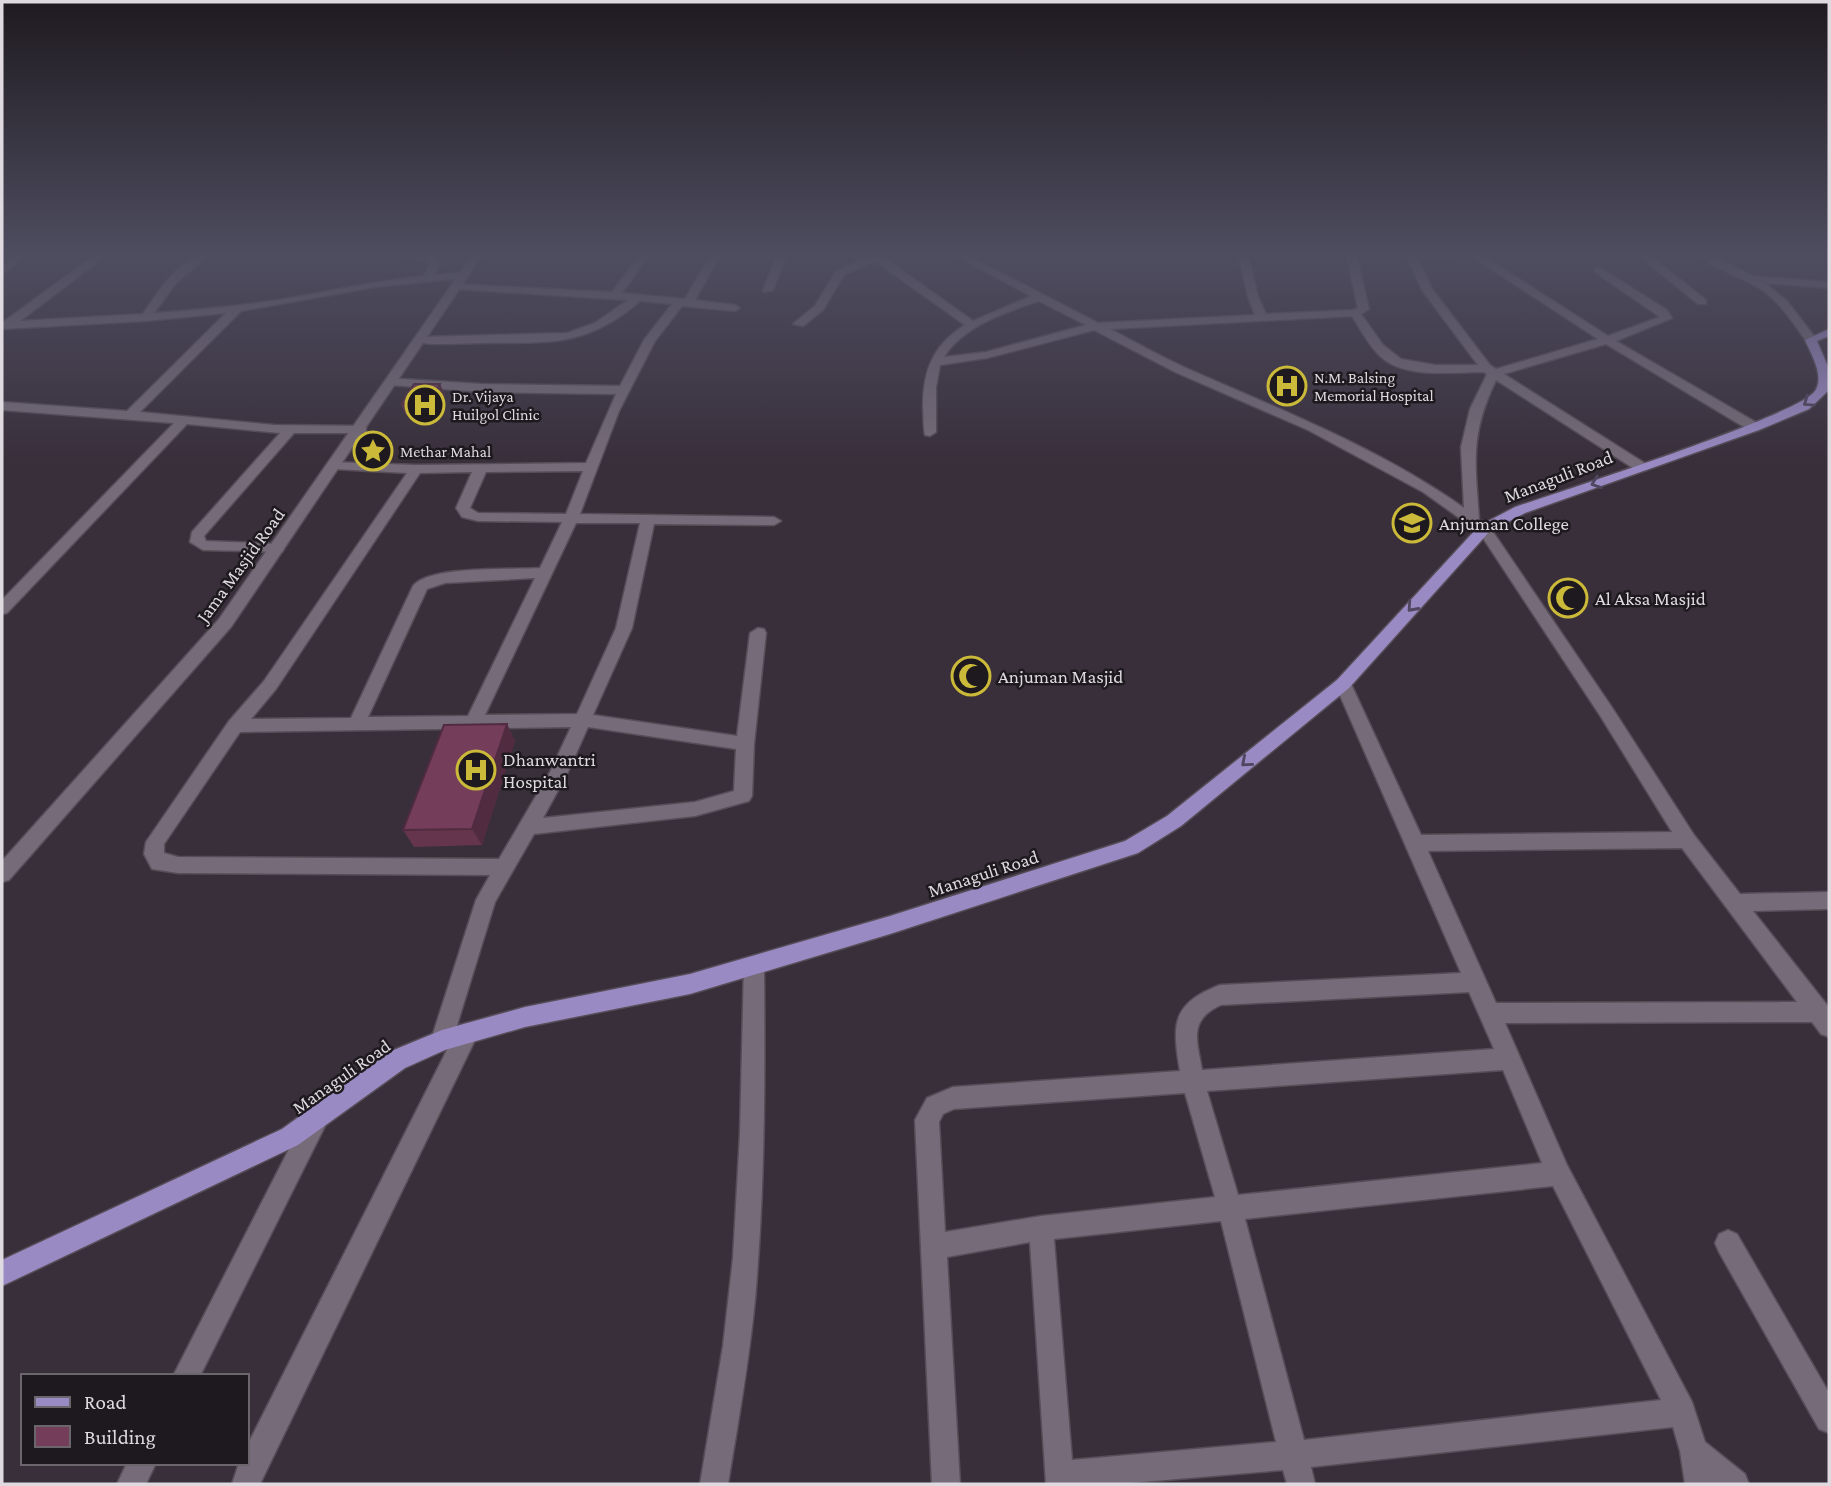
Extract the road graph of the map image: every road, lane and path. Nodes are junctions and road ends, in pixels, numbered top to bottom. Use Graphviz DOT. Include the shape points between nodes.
graph roads {
  1 [pos="51,323"];
  2 [pos="222,323"];
  3 [pos="430,323"];
  4 [pos="608,323"];
  5 [pos="665,323"];
  6 [pos="969,323"];
  7 [pos="978,323"];
  8 [pos="1090,323"];
  9 [pos="1144,323"];
  10 [pos="1363,323"];
  11 [pos="1454,323"];
  12 [pos="1581,323"];
  13 [pos="1655,323"];
  14 [pos="1798,323"];
  15 [pos="4,326"];
  16 [pos="973,326"];
  17 [pos="1095,326"];
  18 [pos="1829,332"];
  19 [pos="419,340"];
  20 [pos="1607,340"];
  21 [pos="1811,340"];
  22 [pos="935,362"];
  23 [pos="1490,371"];
  24 [pos="391,381"];
  25 [pos="624,390"];
  26 [pos="2,406"];
  27 [pos="130,415"];
  28 [pos="183,421"];
  29 [pos="1754,427"];
  30 [pos="290,429"];
  31 [pos="361,429"];
  32 [pos="930,432"];
  33 [pos="335,465"];
  34 [pos="592,467"];
  35 [pos="1641,467"];
  36 [pos="481,468"];
  37 [pos="416,469"];
  38 [pos="572,517"];
  39 [pos="648,519"];
  40 [pos="774,521"];
  41 [pos="1478,525"];
  42 [pos="277,549"];
  43 [pos="546,573"];
  44 [pos="2,609"];
  45 [pos="758,633"];
  46 [pos="1343,684"];
  47 [pos="474,720"];
  48 [pos="583,720"];
  49 [pos="357,723"];
  50 [pos="235,726"];
  51 [pos="745,744"];
  52 [pos="526,827"];
  53 [pos="1687,840"];
  54 [pos="1416,843"];
  55 [pos="503,867"];
  56 [pos="2,874"];
  57 [pos="1829,900"];
  58 [pos="1738,903"];
  59 [pos="754,965"];
  60 [pos="1477,982"];
  61 [pos="1490,1013"];
  62 [pos="1824,1019"];
  63 [pos="467,1033"];
  64 [pos="442,1040"];
  65 [pos="1510,1059"];
  66 [pos="1193,1081"];
  67 [pos="317,1116"];
  68 [pos="1559,1174"];
  69 [pos="1230,1208"];
  70 [pos="1041,1228"];
  71 [pos="1728,1243"];
  72 [pos="936,1246"];
  73 [pos="2,1273"];
  74 [pos="187,1374"];
  75 [pos="1682,1412"];
  76 [pos="1829,1419"];
  77 [pos="1694,1451"];
  78 [pos="1294,1455"];
  79 [pos="141,1465"];
  80 [pos="1060,1480"];
  81 [pos="131,1484"];
  82 [pos="246,1484"];
  83 [pos="714,1484"];
  84 [pos="946,1484"];
  85 [pos="1301,1484"];
  86 [pos="1699,1484"];
  87 [pos="1735,1484"];
  1 -- 15 [label="street"];
  2 -- 27 [label="street"];
  3 -- 19 [label="street, Jama Masjid Road"];
  4 -- 19 [label="street" via="554,340"];
  5 -- 25 [label="street" via="650,340"];
  6 -- 16 [label="street"];
  7 -- 16 [label="street"];
  8 -- 17 [label="street"];
  9 -- 17 [label="street"];
  10 -- 23 [label="street" via="1395,361"];
  11 -- 23 [label="street"];
  12 -- 20 [label="street"];
  13 -- 20 [label="street"];
  14 -- 21 [label="street"];
  16 -- 22 [label="street" via="952,341"];
  17 -- 22 [label="street" via="987,355"];
  17 -- 41 [label="street" via="1179,369 1313,426 1406,476"];
  18 -- 21 [label="main road"];
  19 -- 24 [label="street, Jama Masjid Road"];
  20 -- 23 [label="street"];
  20 -- 29 [label="street"];
  21 -- 29 [label="main road, Managuli Road, one-way" via="1825,373 1822,391 1805,406"];
  22 -- 32 [label="street"];
  23 -- 35 [label="street"];
  23 -- 41 [label="street" via="1468,447"];
  24 -- 25 [label="street"];
  24 -- 31 [label="street, Jama Masjid Road"];
  25 -- 34 [label="street"];
  26 -- 27 [label="street"];
  27 -- 28 [label="street"];
  28 -- 30 [label="street"];
  28 -- 44 [label="street"];
  29 -- 35 [label="main road, Managuli Road"];
  30 -- 31 [label="street"];
  30 -- 42 [label="street" via="197,535 197,542 203,545"];
  31 -- 33 [label="street, Jama Masjid Road"];
  33 -- 37 [label="street"];
  33 -- 42 [label="street, Jama Masjid Road"];
  34 -- 36 [label="street"];
  34 -- 38 [label="street"];
  35 -- 41 [label="main road, Managuli Road, one-way"];
  36 -- 37 [label="street"];
  36 -- 38 [label="street" via="463,508 467,514"];
  37 -- 50 [label="street" via="270,685"];
  38 -- 39 [label="street"];
  38 -- 43 [label="street"];
  39 -- 40 [label="street"];
  39 -- 48 [label="street" via="624,628"];
  41 -- 46 [label="main road, Managuli Road, one-way"];
  41 -- 53 [label="street" via="1607,713"];
  42 -- 56 [label="street, Jama Masjid Road" via="225,623"];
  43 -- 47 [label="street"];
  43 -- 49 [label="street" via="445,578 421,586"];
  45 -- 51 [label="street"];
  46 -- 54 [label="street"];
  46 -- 59 [label="main road, Managuli Road, one-way" via="1174,821 1131,847"];
  47 -- 48 [label="street"];
  47 -- 49 [label="street"];
  48 -- 51 [label="street"];
  48 -- 52 [label="street"];
  49 -- 50 [label="street"];
  50 -- 55 [label="street" via="155,842 159,863"];
  51 -- 52 [label="street" via="743,796 695,809"];
  52 -- 55 [label="street"];
  53 -- 54 [label="street"];
  53 -- 58 [label="street"];
  54 -- 60 [label="street"];
  55 -- 64 [label="street" via="486,900"];
  57 -- 58 [label="street"];
  58 -- 62 [label="street"];
  59 -- 63 [label="main road, Managuli Road" via="690,984"];
  59 -- 83 [label="street" via="749,1221 742,1303"];
  60 -- 61 [label="street"];
  60 -- 66 [label="street" via="1220,995 1200,1004 1188,1024 1185,1034"];
  61 -- 62 [label="street"];
  61 -- 65 [label="street"];
  63 -- 64 [label="main road, Managuli Road"];
  63 -- 82 [label="street"];
  64 -- 67 [label="main road, Managuli Road" via="397,1060"];
  65 -- 66 [label="street"];
  65 -- 68 [label="street"];
  66 -- 69 [label="street"];
  66 -- 72 [label="street" via="953,1098 935,1105 927,1120"];
  67 -- 73 [label="main road, Managuli Road" via="290,1137"];
  67 -- 74 [label="street"];
  68 -- 69 [label="street"];
  68 -- 75 [label="street"];
  69 -- 70 [label="street"];
  69 -- 78 [label="street"];
  70 -- 72 [label="street"];
  70 -- 80 [label="street"];
  71 -- 76 [label="street"];
  72 -- 84 [label="street"];
  75 -- 77 [label="street"];
  75 -- 78 [label="street"];
  77 -- 86 [label="street"];
  77 -- 87 [label="street"];
  78 -- 80 [label="street"];
  78 -- 85 [label="street"];
  79 -- 81 [label="street"];
}
